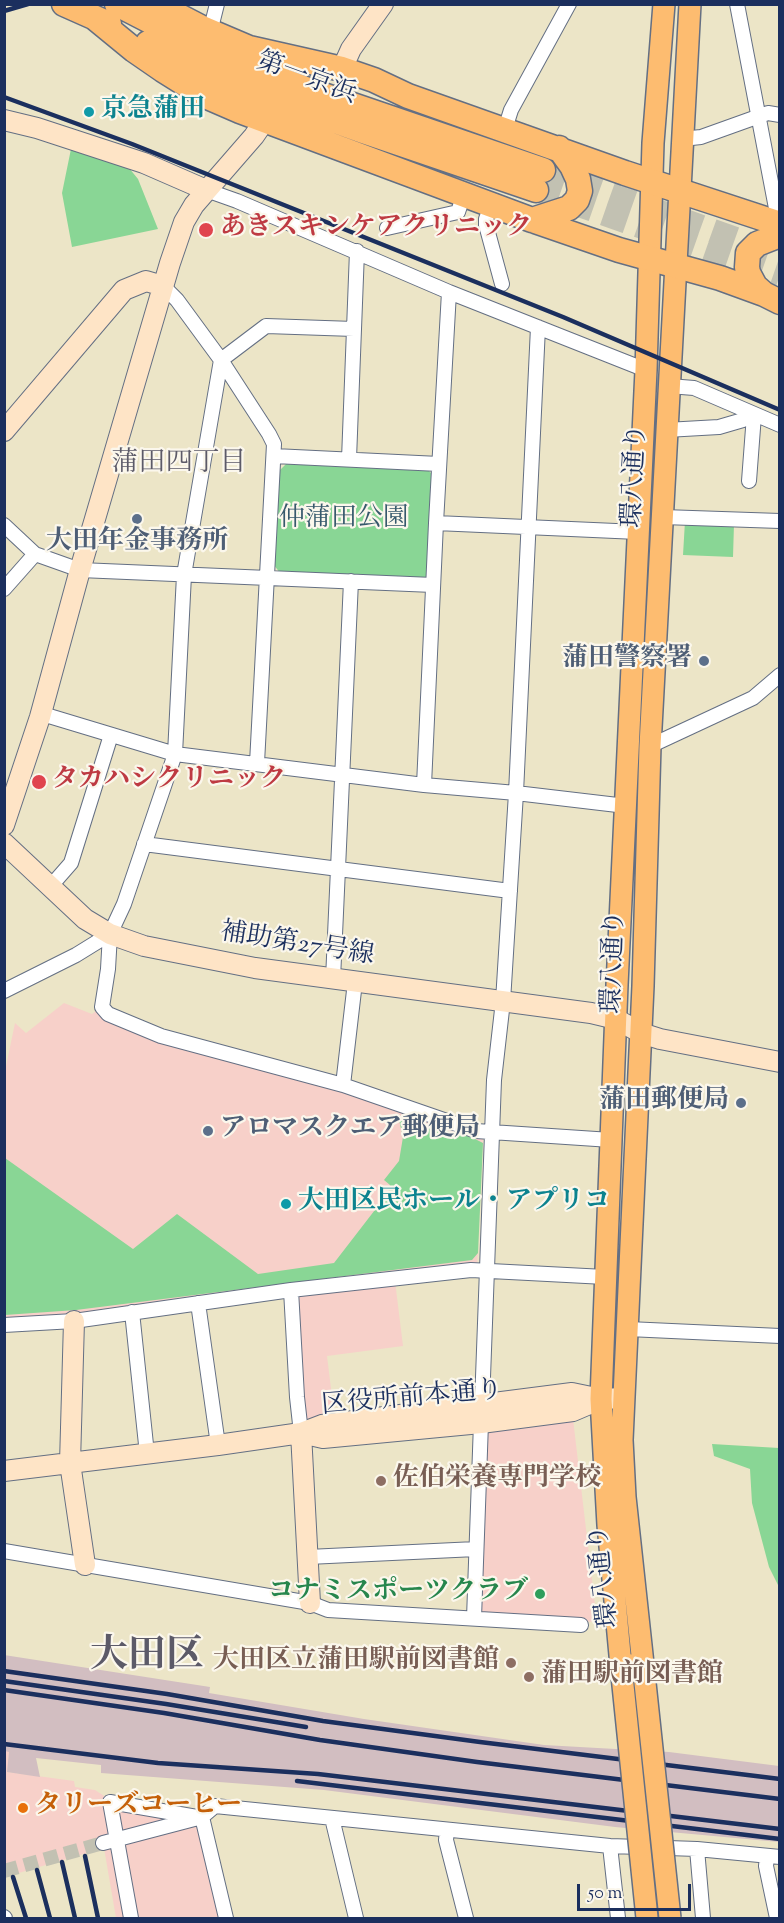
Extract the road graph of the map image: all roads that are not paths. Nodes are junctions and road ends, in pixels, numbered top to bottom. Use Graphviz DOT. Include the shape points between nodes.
graph roads {
  1 [pos="64,4"];
  2 [pos="117,4"];
  3 [pos="217,4"];
  4 [pos="383,4"];
  5 [pos="569,4"];
  6 [pos="664,4"];
  7 [pos="690,4"];
  8 [pos="737,4"];
  9 [pos="160,5"];
  10 [pos="95,18"];
  11 [pos="210,32"];
  12 [pos="342,69"];
  13 [pos="780,115"];
  14 [pos="759,116"];
  15 [pos="4,120"];
  16 [pos="265,120"];
  17 [pos="505,129"];
  18 [pos="682,139"];
  19 [pos="559,148"];
  20 [pos="651,181"];
  21 [pos="206,190"];
  22 [pos="680,190"];
  23 [pos="464,194"];
  24 [pos="491,205"];
  25 [pos="532,220"];
  26 [pos="779,224"];
  27 [pos="387,228"];
  28 [pos="780,235"];
  29 [pos="357,251"];
  30 [pos="650,258"];
  31 [pos="675,265"];
  32 [pos="502,284"];
  33 [pos="163,286"];
  34 [pos="449,292"];
  35 [pos="772,298"];
  36 [pos="538,327"];
  37 [pos="354,329"];
  38 [pos="221,360"];
  39 [pos="646,370"];
  40 [pos="669,386"];
  41 [pos="754,415"];
  42 [pos="780,425"];
  43 [pos="666,430"];
  44 [pos="4,431"];
  45 [pos="274,456"];
  46 [pos="349,459"];
  47 [pos="439,464"];
  48 [pos="749,481"];
  49 [pos="663,517"];
  50 [pos="780,521"];
  51 [pos="436,523"];
  52 [pos="4,525"];
  53 [pos="528,527"];
  54 [pos="638,532"];
  55 [pos="36,554"];
  56 [pos="80,570"];
  57 [pos="184,575"];
  58 [pos="267,578"];
  59 [pos="351,581"];
  60 [pos="433,585"];
  61 [pos="4,589"];
  62 [pos="780,675"];
  63 [pos="40,717"];
  64 [pos="111,735"];
  65 [pos="650,746"];
  66 [pos="175,754"];
  67 [pos="256,763"];
  68 [pos="343,774"];
  69 [pos="424,785"];
  70 [pos="516,793"];
  71 [pos="626,806"];
  72 [pos="4,825"];
  73 [pos="4,843"];
  74 [pos="144,844"];
  75 [pos="338,869"];
  76 [pos="50,887"];
  77 [pos="510,891"];
  78 [pos="110,934"];
  79 [pos="333,979"];
  80 [pos="355,982"];
  81 [pos="4,991"];
  82 [pos="502,1001"];
  83 [pos="616,1019"];
  84 [pos="641,1033"];
  85 [pos="780,1062"];
  86 [pos="343,1085"];
  87 [pos="492,1133"];
  88 [pos="611,1140"];
  89 [pos="486,1271"];
  90 [pos="605,1276"];
  91 [pos="291,1290"];
  92 [pos="198,1303"];
  93 [pos="132,1312"];
  94 [pos="74,1321"];
  95 [pos="4,1325"];
  96 [pos="628,1329"];
  97 [pos="780,1336"];
  98 [pos="624,1398"];
  99 [pos="601,1399"];
  100 [pos="481,1414"];
  101 [pos="301,1433"];
  102 [pos="218,1445"];
  103 [pos="147,1454"];
  104 [pos="70,1462"];
  105 [pos="4,1471"];
  106 [pos="476,1549"];
  107 [pos="4,1551"];
  108 [pos="308,1557"];
  109 [pos="85,1565"];
  110 [pos="310,1603"];
  111 [pos="474,1618"];
  112 [pos="581,1625"];
  113 [pos="643,1664"];
  114 [pos="621,1666"];
  115 [pos="202,1817"];
  116 [pos="332,1818"];
  117 [pos="447,1830"];
  118 [pos="110,1841"];
  119 [pos="610,1846"];
  120 [pos="697,1849"];
  121 [pos="773,1857"];
  122 [pos="131,1918"];
  123 [pos="226,1918"];
  124 [pos="356,1918"];
  125 [pos="466,1918"];
  126 [pos="618,1918"];
  127 [pos="647,1918"];
  128 [pos="670,1918"];
  129 [pos="703,1918"];
  130 [pos="777,1918"];
  1 -- 10 [label="highway, 第一京浜"];
  2 -- 10 [label="highway, 第一京浜" via="214,54 539,180 363,131 244,88"];
  3 -- 11 [label="street"];
  4 -- 12 [label="street" via="351,49"];
  5 -- 17 [label="street" via="511,110"];
  6 -- 20 [label="main road, 環八通り"];
  7 -- 18 [label="main road, 環八通り"];
  8 -- 14 [label="street"];
  9 -- 11 [label="highway"];
  10 -- 16 [label="highway" via="134,50 203,95"];
  11 -- 12 [label="highway" via="249,48"];
  12 -- 17 [label="highway"];
  13 -- 14 [label="street"];
  14 -- 18 [label="street" via="701,137"];
  14 -- 26 [label="street"];
  15 -- 21 [label="street" via="144,163"];
  16 -- 21 [label="street"];
  16 -- 23 [label="highway"];
  17 -- 19 [label="highway"];
  18 -- 22 [label="main road, 環八通り"];
  19 -- 20 [label="highway"];
  19 -- 25 [label="highway" via="578,179 577,200 569,208"];
  20 -- 22 [label="highway"];
  20 -- 30 [label="main road, 環八通り"];
  21 -- 29 [label="street"];
  21 -- 33 [label="street" via="184,222"];
  22 -- 26 [label="highway"];
  22 -- 31 [label="main road, 環八通り"];
  23 -- 24 [label="highway"];
  23 -- 27 [label="street" via="458,212"];
  24 -- 25 [label="highway"];
  24 -- 32 [label="street" via="486,225"];
  25 -- 30 [label="highway"];
  28 -- 35 [label="highway" via="757,244 747,253 748,273 755,285"];
  29 -- 34 [label="street"];
  29 -- 37 [label="street"];
  30 -- 31 [label="highway"];
  30 -- 39 [label="main road, 環八通り"];
  31 -- 35 [label="highway"];
  31 -- 40 [label="main road, 環八通り"];
  33 -- 38 [label="street"];
  33 -- 44 [label="street" via="146,281 124,290"];
  33 -- 56 [label="street"];
  34 -- 36 [label="street"];
  34 -- 47 [label="street"];
  36 -- 39 [label="street"];
  36 -- 53 [label="street"];
  37 -- 38 [label="street" via="266,326"];
  37 -- 46 [label="street"];
  38 -- 45 [label="street" via="269,434"];
  38 -- 57 [label="street"];
  39 -- 54 [label="main road, 環八通り"];
  40 -- 41 [label="street" via="694,388"];
  40 -- 43 [label="main road, 環八通り"];
  41 -- 42 [label="street"];
  41 -- 43 [label="street" via="719,427"];
  41 -- 48 [label="street"];
  43 -- 49 [label="main road, 環八通り"];
  45 -- 46 [label="street"];
  45 -- 58 [label="street"];
  46 -- 47 [label="street"];
  47 -- 51 [label="street"];
  49 -- 50 [label="street"];
  49 -- 65 [label="main road, 環八通り"];
  51 -- 53 [label="street"];
  51 -- 60 [label="street"];
  52 -- 55 [label="street"];
  53 -- 54 [label="street"];
  53 -- 70 [label="street"];
  54 -- 71 [label="main road, 環八通り"];
  55 -- 56 [label="street"];
  55 -- 61 [label="street"];
  56 -- 57 [label="street"];
  56 -- 63 [label="street"];
  57 -- 58 [label="street"];
  57 -- 66 [label="street"];
  58 -- 59 [label="street"];
  58 -- 67 [label="street"];
  59 -- 60 [label="street"];
  59 -- 68 [label="street"];
  60 -- 69 [label="street"];
  62 -- 65 [label="street" via="753,698"];
  63 -- 64 [label="street" via="49,716"];
  63 -- 72 [label="street"];
  64 -- 66 [label="street"];
  64 -- 76 [label="street" via="71,862"];
  65 -- 84 [label="main road, 環八通り"];
  66 -- 67 [label="street"];
  66 -- 74 [label="street"];
  67 -- 68 [label="street"];
  68 -- 69 [label="street"];
  68 -- 75 [label="street"];
  69 -- 70 [label="street"];
  70 -- 71 [label="street"];
  70 -- 77 [label="street"];
  71 -- 83 [label="main road, 環八通り"];
  73 -- 76 [label="street, 補助第27号線"];
  74 -- 75 [label="street"];
  74 -- 78 [label="street"];
  75 -- 77 [label="street"];
  75 -- 79 [label="street"];
  76 -- 78 [label="street, 補助第27号線" via="85,919"];
  77 -- 82 [label="street"];
  78 -- 79 [label="street, 補助第27号線" via="144,946 221,962"];
  78 -- 81 [label="street"];
  78 -- 86 [label="street" via="102,1007 108,1014 161,1036"];
  79 -- 80 [label="street, 補助第27号線"];
  80 -- 82 [label="street, 補助第27号線"];
  80 -- 86 [label="street"];
  82 -- 83 [label="street, 補助第27号線"];
  82 -- 87 [label="street"];
  83 -- 84 [label="street, 補助第27号線"];
  83 -- 88 [label="main road, 環八通り"];
  84 -- 85 [label="street, 補助第27号線"];
  84 -- 96 [label="main road, 環八通り"];
  86 -- 87 [label="street" via="476,1131"];
  87 -- 88 [label="street"];
  87 -- 89 [label="street"];
  88 -- 90 [label="main road, 環八通り"];
  89 -- 90 [label="street"];
  89 -- 91 [label="street"];
  89 -- 100 [label="street"];
  90 -- 99 [label="main road, 環八通り"];
  91 -- 92 [label="street"];
  91 -- 101 [label="street"];
  92 -- 93 [label="street"];
  92 -- 102 [label="street"];
  93 -- 94 [label="street"];
  93 -- 103 [label="street"];
  94 -- 95 [label="street"];
  94 -- 104 [label="street"];
  96 -- 97 [label="street"];
  96 -- 98 [label="main road, 環八通り"];
  98 -- 99 [label="street"];
  98 -- 113 [label="main road, 環八通り" via="625,1497"];
  99 -- 100 [label="street, 区役所前本通り" via="573,1411"];
  99 -- 114 [label="main road, 環八通り"];
  100 -- 101 [label="street, 区役所前本通り" via="323,1438"];
  100 -- 106 [label="street"];
  101 -- 102 [label="street, 区役所前本通り"];
  101 -- 108 [label="street"];
  102 -- 103 [label="street, 区役所前本通り"];
  103 -- 104 [label="street, 区役所前本通り"];
  104 -- 105 [label="street, 区役所前本通り"];
  104 -- 109 [label="street"];
  106 -- 108 [label="street"];
  106 -- 111 [label="street"];
  107 -- 109 [label="street"];
  108 -- 110 [label="street"];
  109 -- 110 [label="street"];
  110 -- 111 [label="street" via="328,1610"];
  111 -- 112 [label="street"];
  113 -- 114 [label="main road"];
  113 -- 128 [label="main road, 環八通り, bridge"];
  114 -- 127 [label="main road, 環八通り, bridge"];
  115 -- 116 [label="street" via="215,1806"];
  115 -- 118 [label="street"];
  115 -- 118 [label="street" via="110,1802"];
  115 -- 123 [label="street"];
  116 -- 117 [label="street"];
  116 -- 124 [label="street"];
  117 -- 119 [label="street"];
  117 -- 125 [label="street" via="446,1840"];
  118 -- 122 [label="street"];
  119 -- 120 [label="street"];
  119 -- 126 [label="street"];
  120 -- 121 [label="street"];
  120 -- 129 [label="street"];
  121 -- 130 [label="street" via="766,1866"];
}
